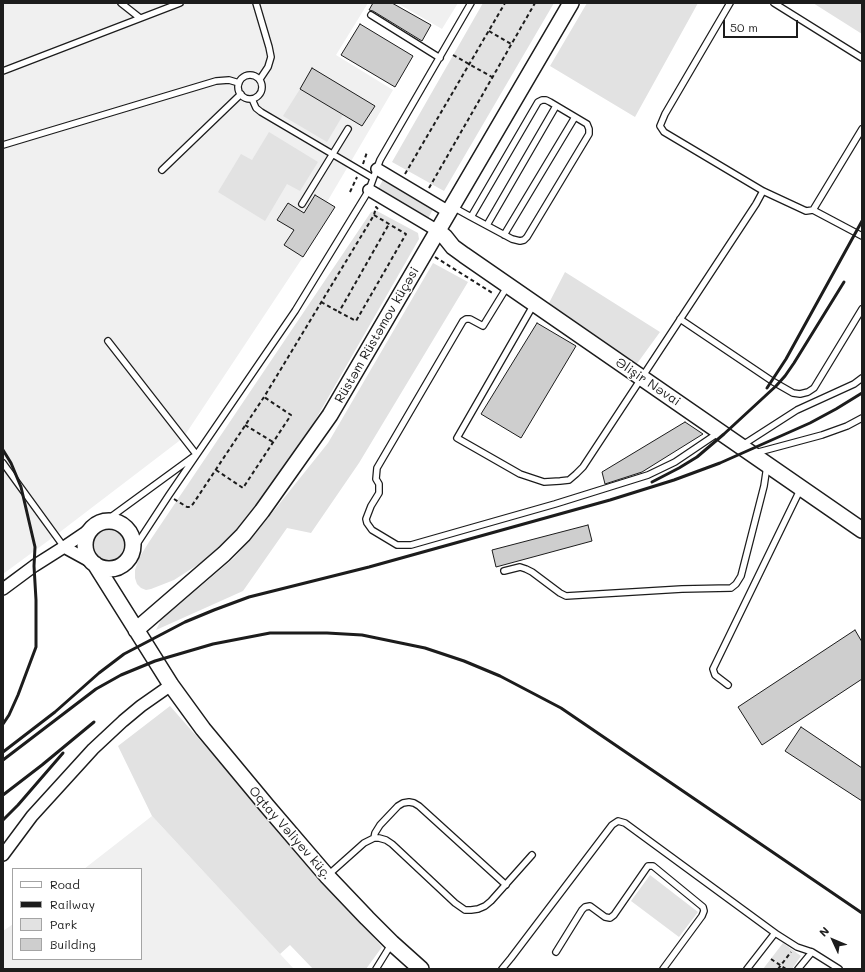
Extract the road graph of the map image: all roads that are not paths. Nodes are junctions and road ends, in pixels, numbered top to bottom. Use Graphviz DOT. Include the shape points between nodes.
graph roads {
  1 [pos="121,3"];
  2 [pos="180,3"];
  3 [pos="256,3"];
  4 [pos="471,3"];
  5 [pos="571,3"];
  6 [pos="730,3"];
  7 [pos="774,3"];
  8 [pos="370,16"];
  9 [pos="140,18"];
  10 [pos="440,58"];
  11 [pos="862,58"];
  12 [pos="3,71"];
  13 [pos="260,79"];
  14 [pos="239,83"];
  15 [pos="241,94"];
  16 [pos="252,99"];
  17 [pos="556,106"];
  18 [pos="575,117"];
  19 [pos="348,129"];
  20 [pos="862,129"];
  21 [pos="3,145"];
  22 [pos="332,154"];
  23 [pos="162,170"];
  24 [pos="375,174"];
  25 [pos="369,190"];
  26 [pos="763,192"];
  27 [pos="302,204"];
  28 [pos="451,209"];
  29 [pos="813,210"];
  30 [pos="471,217"];
  31 [pos="487,225"];
  32 [pos="438,231"];
  33 [pos="504,235"];
  34 [pos="862,236"];
  35 [pos="504,292"];
  36 [pos="534,304"];
  37 [pos="862,309"];
  38 [pos="680,320"];
  39 [pos="108,342"];
  40 [pos="642,378"];
  41 [pos="862,378"];
  42 [pos="862,418"];
  43 [pos="720,432"];
  44 [pos="747,450"];
  45 [pos="196,454"];
  46 [pos="3,463"];
  47 [pos="768,464"];
  48 [pos="801,488"];
  49 [pos="99,524"];
  50 [pos="862,530"];
  51 [pos="64,547"];
  52 [pos="133,550"];
  53 [pos="95,564"];
  54 [pos="504,571"];
  55 [pos="3,589"];
  56 [pos="136,630"];
  57 [pos="728,685"];
  58 [pos="171,686"];
  59 [pos="374,838"];
  60 [pos="3,855"];
  61 [pos="532,855"];
  62 [pos="327,876"];
  63 [pos="506,885"];
  64 [pos="775,934"];
  65 [pos="392,943"];
  66 [pos="556,952"];
  67 [pos="812,952"];
  68 [pos="376,969"];
  69 [pos="421,969"];
  70 [pos="502,969"];
  71 [pos="663,969"];
  72 [pos="747,969"];
  73 [pos="798,969"];
  74 [pos="839,969"];
  1 -- 9 [label="lane"];
  2 -- 9 [label="lane"];
  3 -- 13 [label="lane" via="270,57 268,67"];
  4 -- 10 [label="lane"];
  5 -- 28 [label="street, Rüstəm Rüstəmov küçəsi"];
  6 -- 26 [label="lane" via="660,126 664,132"];
  7 -- 11 [label="lane"];
  8 -- 10 [label="lane"];
  9 -- 12 [label="lane"];
  10 -- 24 [label="lane" via="380,160"];
  13 -- 14 [label="lane" via="249,75"];
  13 -- 16 [label="lane" via="262,91"];
  14 -- 15 [label="lane"];
  14 -- 21 [label="lane" via="229,80 216,81"];
  15 -- 16 [label="lane"];
  15 -- 23 [label="lane"];
  16 -- 22 [label="lane" via="261,112"];
  17 -- 18 [label="lane"];
  17 -- 30 [label="lane" via="546,100 538,102"];
  17 -- 31 [label="lane"];
  18 -- 33 [label="lane"];
  18 -- 33 [label="lane" via="587,124 589,134 527,237 520,241"];
  19 -- 22 [label="lane"];
  20 -- 29 [label="lane"];
  22 -- 24 [label="lane"];
  22 -- 27 [label="lane"];
  24 -- 25 [label="lane"];
  24 -- 28 [label="street"];
  25 -- 32 [label="street"];
  25 -- 45 [label="lane" via="295,311"];
  26 -- 29 [label="lane" via="806,211"];
  26 -- 38 [label="lane"];
  28 -- 30 [label="lane"];
  28 -- 32 [label="street, Rüstəm Rüstəmov küçəsi"];
  29 -- 34 [label="lane"];
  30 -- 31 [label="lane"];
  31 -- 33 [label="lane"];
  32 -- 35 [label="street, Əlişir Nəvai"];
  32 -- 56 [label="street, Rüstəm Rüstəmov küçəsi" via="339,401 262,511 235,544"];
  35 -- 36 [label="street, Əlişir Nəvai"];
  35 -- 43 [label="lane" via="483,326 470,319 463,321 377,468 376,479 380,493 366,519 372,530 397,545 411,545 648,475 675,462"];
  36 -- 40 [label="street, Əlişir Nəvai"];
  36 -- 40 [label="lane" via="457,438 520,474 544,482 569,480 583,467"];
  37 -- 38 [label="lane" via="814,388 800,394 793,393 772,381"];
  38 -- 40 [label="lane"];
  39 -- 45 [label="lane"];
  40 -- 43 [label="street, Əlişir Nəvai"];
  41 -- 44 [label="lane" via="797,410"];
  42 -- 44 [label="lane" via="822,435"];
  43 -- 44 [label="street, Əlişir Nəvai"];
  44 -- 47 [label="street, Əlişir Nəvai"];
  45 -- 49 [label="lane"];
  45 -- 52 [label="lane"];
  46 -- 51 [label="lane"];
  47 -- 48 [label="street, Əlişir Nəvai"];
  47 -- 54 [label="lane" via="741,576 731,588 566,596 526,569 520,567"];
  48 -- 50 [label="street, Əlişir Nəvai"];
  48 -- 57 [label="lane" via="713,669 715,675"];
  49 -- 51 [label="street"];
  49 -- 52 [label="street" via="113,521 122,525 133,540"];
  49 -- 53 [label="street" via="89,532 86,540 85,550 88,558"];
  51 -- 53 [label="street"];
  51 -- 55 [label="street"];
  52 -- 53 [label="street" via="122,566 103,569"];
  53 -- 56 [label="street, Oqtay Vəliyev küç."];
  56 -- 58 [label="street, Oqtay Vəliyev küç."];
  58 -- 60 [label="street" via="140,706 93,749 32,816"];
  58 -- 62 [label="street, Oqtay Vəliyev küç." via="230,762"];
  59 -- 62 [label="lane" via="364,843"];
  59 -- 63 [label="lane" via="392,844 465,910 485,906"];
  59 -- 63 [label="lane" via="380,825 398,806 403,803 414,803"];
  61 -- 63 [label="lane"];
  62 -- 65 [label="street, Oqtay Vəliyev küç."];
  64 -- 67 [label="lane" via="797,947"];
  64 -- 70 [label="lane" via="625,823 618,822 612,825"];
  64 -- 72 [label="lane"];
  65 -- 68 [label="lane"];
  65 -- 69 [label="street, Oqtay Vəliyev küç."];
  66 -- 71 [label="lane" via="585,907 590,906 610,918 648,866 653,866 704,911"];
  67 -- 73 [label="lane"];
  67 -- 74 [label="lane"];
}
